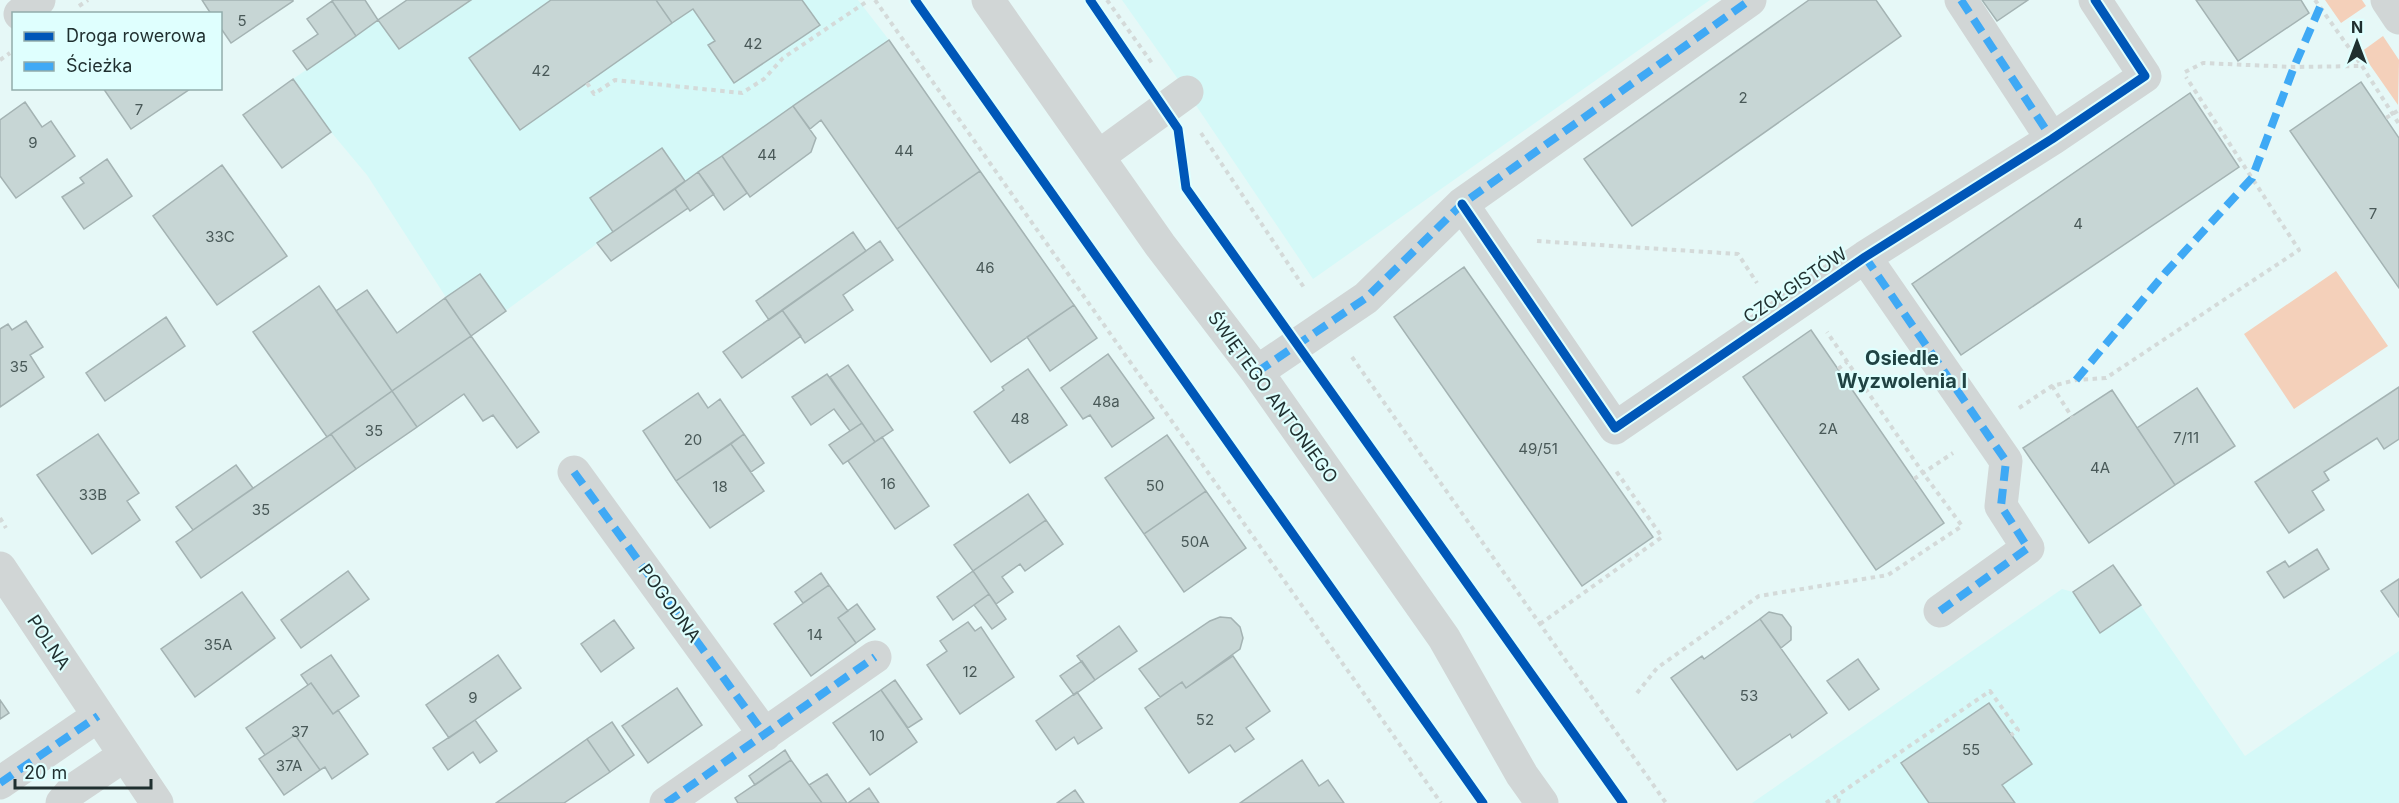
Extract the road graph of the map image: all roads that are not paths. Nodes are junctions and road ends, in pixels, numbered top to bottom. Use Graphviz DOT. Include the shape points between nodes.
graph roads {
  1 [pos="39,0"];
  2 [pos="988,0"];
  3 [pos="1750,0"];
  4 [pos="1961,0"];
  5 [pos="2095,0"];
  6 [pos="2387,0"];
  7 [pos="23,12"];
  8 [pos="2399,18"];
  9 [pos="1182,95"];
  10 [pos="2052,139"];
  11 [pos="1099,156"];
  12 [pos="1462,204"];
  13 [pos="1865,257"];
  14 [pos="1257,372"];
  15 [pos="574,472"];
  16 [pos="0,568"];
  17 [pos="1940,611"];
  18 [pos="875,657"];
  19 [pos="98,716"];
  20 [pos="765,735"];
  21 [pos="125,755"];
  22 [pos="0,783"];
  23 [pos="62,803"];
  24 [pos="158,803"];
  25 [pos="666,803"];
  26 [pos="1542,803"];
  1 -- 7 [label="street"];
  2 -- 11 [label="street, ŚWIĘTEGO ANTONIEGO"];
  3 -- 12 [label="street"];
  4 -- 10 [label="street"];
  5 -- 10 [label="street, CZOŁGISTÓW" via="2145,76"];
  6 -- 8 [label="street"];
  9 -- 11 [label="street"];
  10 -- 13 [label="street, CZOŁGISTÓW"];
  11 -- 14 [label="street, ŚWIĘTEGO ANTONIEGO"];
  12 -- 13 [label="street, CZOŁGISTÓW" via="1615,428"];
  12 -- 14 [label="street" via="1366,298"];
  13 -- 17 [label="street, CZOŁGISTÓW" via="2006,461 2001,506 2028,548"];
  14 -- 26 [label="street, ŚWIĘTEGO ANTONIEGO" via="1444,638"];
  15 -- 20 [label="street, POGODNA"];
  16 -- 19 [label="street, POLNA"];
  18 -- 20 [label="street"];
  19 -- 21 [label="street, POLNA"];
  19 -- 22 [label="street"];
  20 -- 25 [label="street"];
  21 -- 23 [label="street" via="73,790"];
  21 -- 24 [label="street, POLNA"];
}
